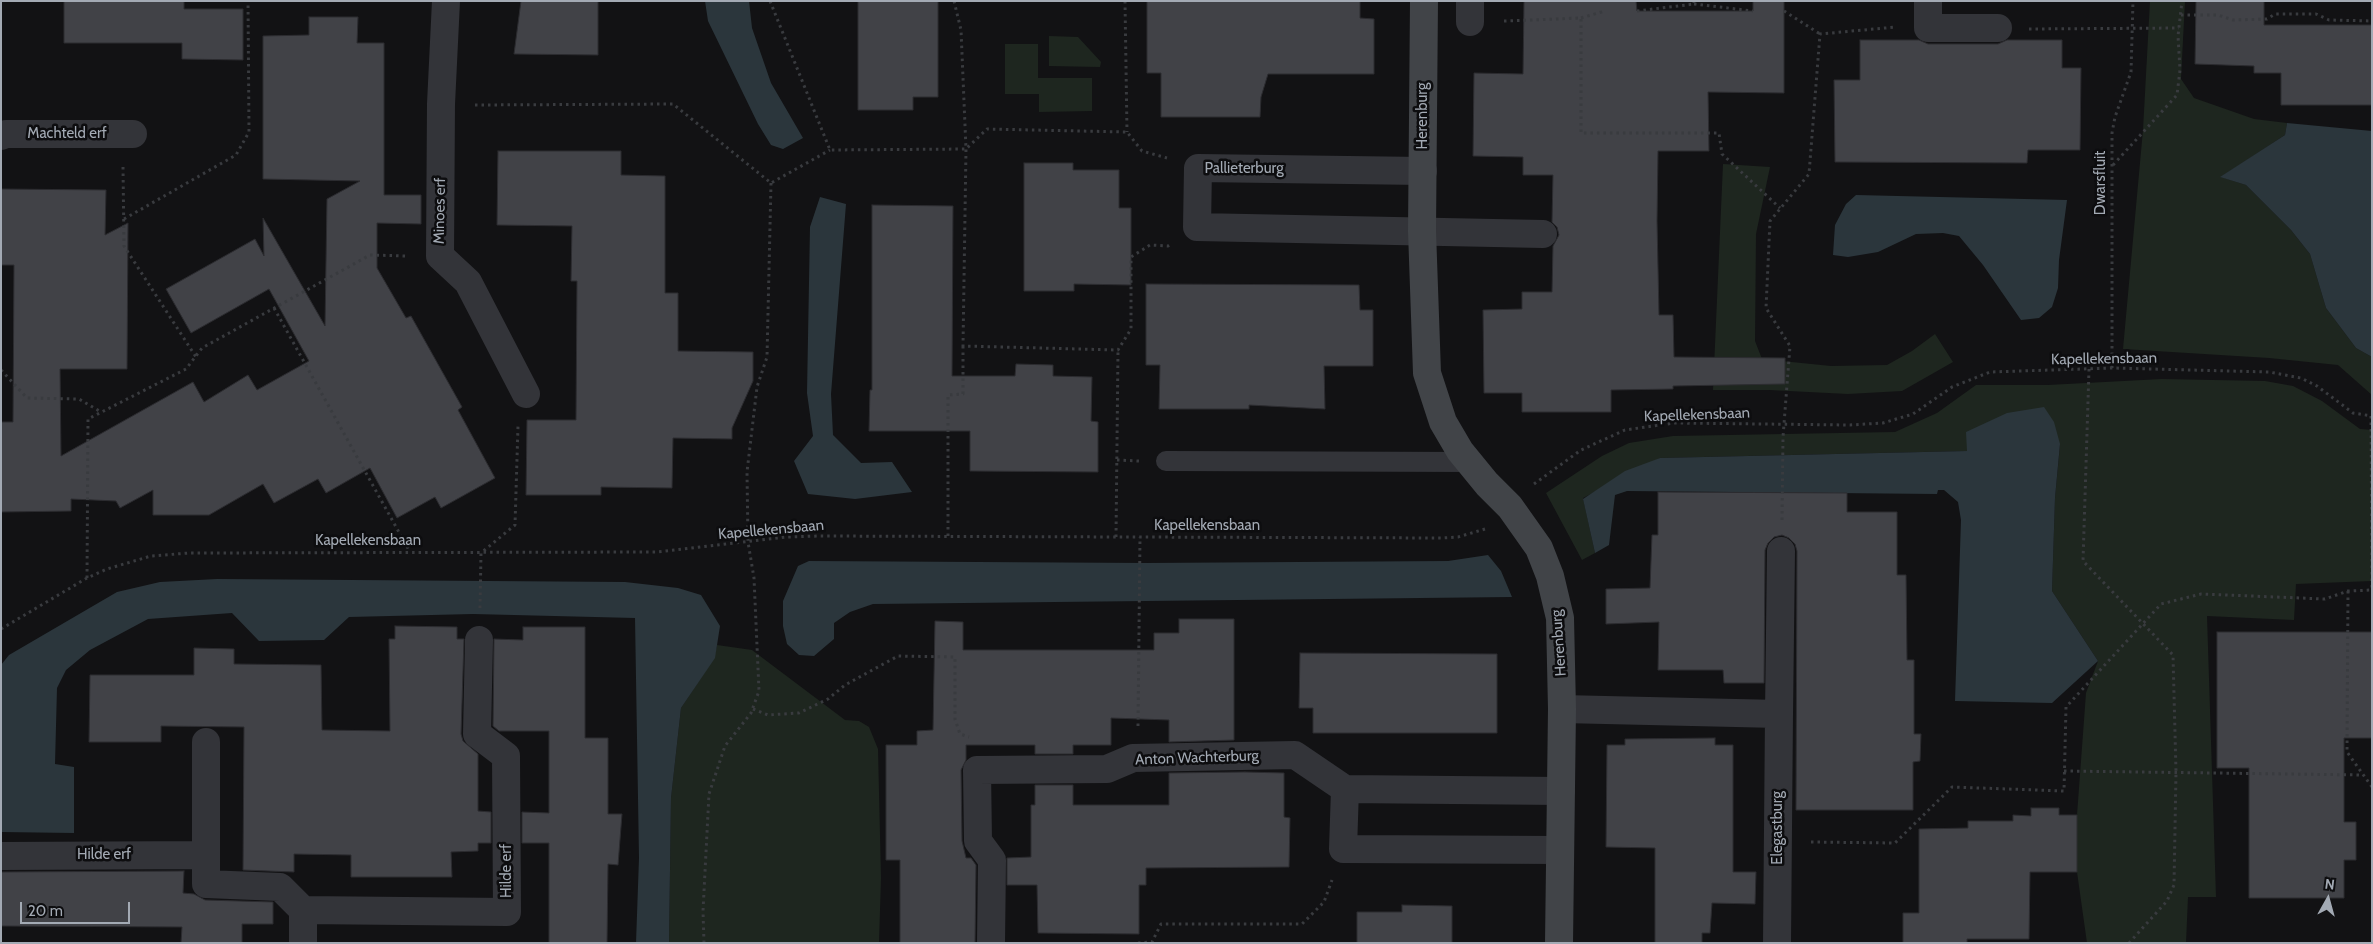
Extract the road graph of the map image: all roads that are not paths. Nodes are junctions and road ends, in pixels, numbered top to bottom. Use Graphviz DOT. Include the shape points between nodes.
graph roads {
  1 [pos="446,1"];
  2 [pos="1424,1"];
  3 [pos="1928,1"];
  4 [pos="1998,28"];
  5 [pos="128,134"];
  6 [pos="1,136"];
  7 [pos="1423,171"];
  8 [pos="1422,231"];
  9 [pos="1543,234"];
  10 [pos="526,394"];
  11 [pos="1166,461"];
  12 [pos="1469,462"];
  13 [pos="1781,550"];
  14 [pos="479,640"];
  15 [pos="1562,709"];
  16 [pos="1779,714"];
  17 [pos="206,742"];
  18 [pos="1344,789"];
  19 [pos="1561,791"];
  20 [pos="1560,850"];
  21 [pos="206,855"];
  22 [pos="1,856"];
  23 [pos="303,910"];
  24 [pos="303,943"];
  25 [pos="991,943"];
  26 [pos="1559,943"];
  27 [pos="1777,943"];
  1 -- 10 [label="street, Minoes erf" via="440,256 468,282"];
  2 -- 7 [label="street, Herenburg"];
  3 -- 4 [label="street" via="1928,28"];
  5 -- 6 [label="street, Machteld erf"];
  7 -- 8 [label="street, Herenburg"];
  7 -- 8 [label="street, Pallieterburg" via="1198,168 1197,226"];
  8 -- 9 [label="street"];
  8 -- 12 [label="street, Herenburg" via="1427,374 1443,422"];
  11 -- 12 [label="lane"];
  12 -- 15 [label="street, Herenburg" via="1510,507 1539,548 1560,618"];
  13 -- 16 [label="street, Elegastburg"];
  14 -- 23 [label="street, Hilde erf" via="477,734 506,756 507,912"];
  15 -- 16 [label="street"];
  15 -- 19 [label="street, Herenburg"];
  16 -- 27 [label="street, Elegastburg"];
  17 -- 21 [label="street"];
  18 -- 19 [label="street"];
  18 -- 20 [label="street" via="1343,849"];
  18 -- 25 [label="street, Anton Wachterburg" via="1295,755 1133,758 1107,769 977,770 978,841 992,860"];
  19 -- 20 [label="street, Herenburg"];
  20 -- 26 [label="street, Herenburg"];
  21 -- 22 [label="street, Hilde erf"];
  21 -- 23 [label="street" via="206,884 280,887"];
  23 -- 24 [label="street"];
}
